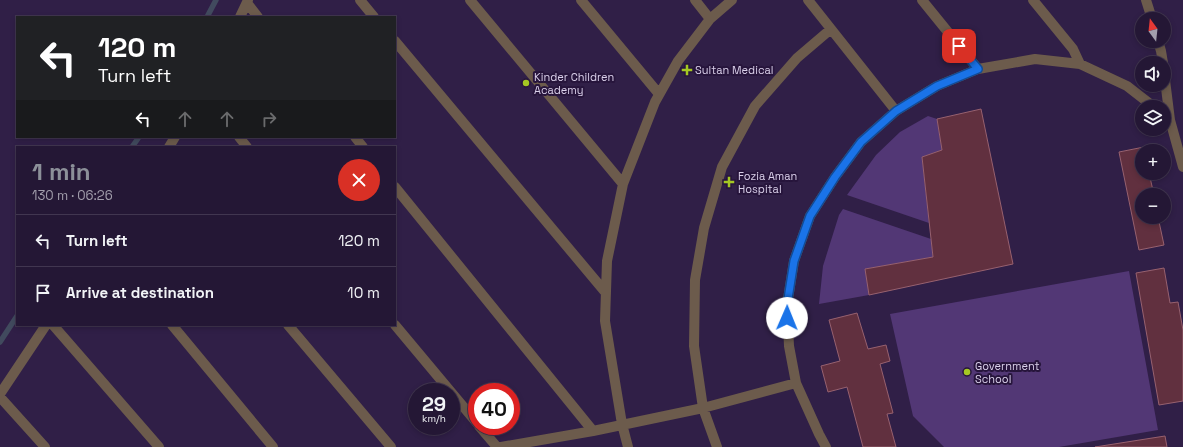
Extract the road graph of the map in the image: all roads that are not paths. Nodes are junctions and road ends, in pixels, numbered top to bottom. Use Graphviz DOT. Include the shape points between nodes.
graph roads {
  1 [pos="360,0"];
  2 [pos="470,0"];
  3 [pos="581,0"];
  4 [pos="695,0"];
  5 [pos="732,0"];
  6 [pos="808,0"];
  7 [pos="922,0"];
  8 [pos="1033,0"];
  9 [pos="1146,0"];
  10 [pos="248,2"];
  11 [pos="1150,12"];
  12 [pos="241,16"];
  13 [pos="257,16"];
  14 [pos="373,16"];
  15 [pos="710,19"];
  16 [pos="831,29"];
  17 [pos="396,43"];
  18 [pos="1080,64"];
  19 [pos="978,69"];
  20 [pos="659,94"];
  21 [pos="1145,100"];
  22 [pos="896,111"];
  23 [pos="1171,129"];
  24 [pos="240,138"];
  25 [pos="356,138"];
  26 [pos="246,146"];
  27 [pos="362,146"];
  28 [pos="1183,166"];
  29 [pos="623,184"];
  30 [pos="396,188"];
  31 [pos="606,293"];
  32 [pos="45,326"];
  33 [pos="54,326"];
  34 [pos="173,326"];
  35 [pos="289,326"];
  36 [pos="396,326"];
  37 [pos="443,383"];
  38 [pos="796,383"];
  39 [pos="0,396"];
  40 [pos="460,403"];
  41 [pos="703,408"];
  42 [pos="468,412"];
  43 [pos="622,424"];
  44 [pos="593,430"];
  45 [pos="487,435"];
  46 [pos="45,447"];
  47 [pos="159,447"];
  48 [pos="273,447"];
  49 [pos="392,447"];
  50 [pos="497,447"];
  51 [pos="501,447"];
  52 [pos="628,447"];
  53 [pos="717,447"];
  54 [pos="826,447"];
  1 -- 14 [label="street"];
  2 -- 29 [label="street"];
  3 -- 20 [label="street"];
  4 -- 15 [label="street"];
  5 -- 15 [label="street"];
  6 -- 16 [label="street"];
  7 -- 19 [label="street"];
  8 -- 18 [label="street" via="1073,49"];
  9 -- 11 [label="street"];
  10 -- 12 [label="street"];
  10 -- 13 [label="street"];
  15 -- 20 [label="street" via="678,61"];
  16 -- 22 [label="street"];
  16 -- 41 [label="street" via="797,58 755,106 722,166 704,228 695,280 694,346"];
  17 -- 31 [label="street"];
  18 -- 19 [label="street" via="1035,59"];
  18 -- 21 [label="street" via="1127,86"];
  19 -- 22 [label="street" via="937,86"];
  20 -- 29 [label="street"];
  22 -- 38 [label="street" via="861,142 810,216 794,261 787,305 789,346"];
  23 -- 28 [label="street"];
  24 -- 26 [label="street"];
  25 -- 27 [label="street"];
  29 -- 31 [label="street" via="607,261"];
  30 -- 44 [label="street"];
  31 -- 43 [label="street" via="605,321"];
  32 -- 39 [label="street"];
  33 -- 47 [label="street"];
  34 -- 48 [label="street"];
  35 -- 49 [label="street"];
  36 -- 37 [label="street"];
  38 -- 41 [label="street"];
  38 -- 54 [label="street"];
  39 -- 46 [label="street"];
  40 -- 42 [label="street"];
  41 -- 43 [label="street"];
  41 -- 53 [label="street"];
  43 -- 44 [label="street"];
  43 -- 52 [label="street"];
  44 -- 51 [label="street"];
  45 -- 50 [label="street"];
}
